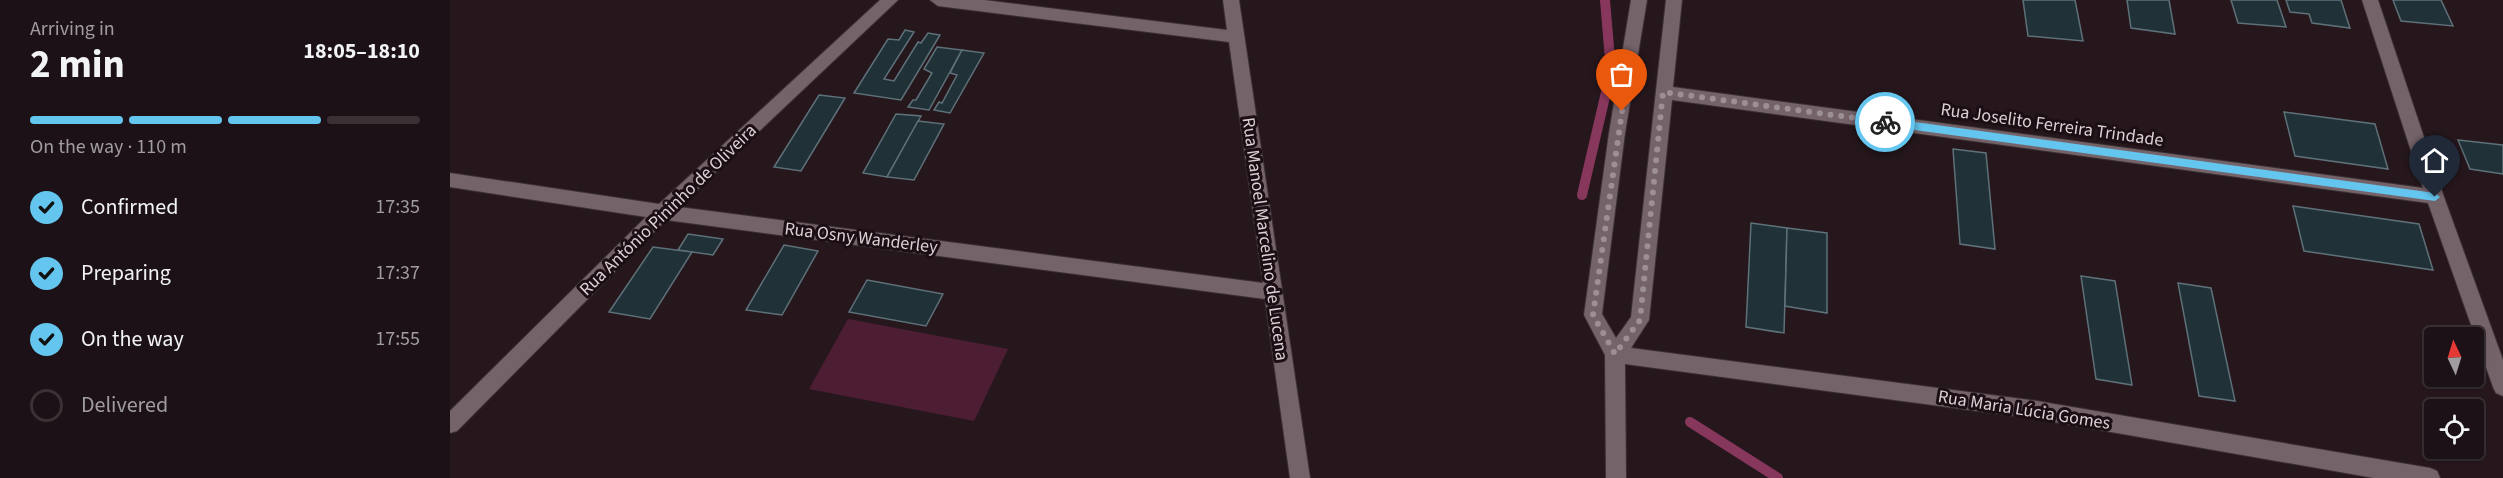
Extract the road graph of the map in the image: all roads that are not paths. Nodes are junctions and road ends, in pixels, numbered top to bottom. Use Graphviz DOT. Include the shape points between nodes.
graph roads {
  1 [pos="890,0"];
  2 [pos="938,0"];
  3 [pos="1231,0"];
  4 [pos="1639,0"];
  5 [pos="1674,0"];
  6 [pos="2370,0"];
  7 [pos="1236,37"];
  8 [pos="1663,92"];
  9 [pos="450,180"];
  10 [pos="2435,197"];
  11 [pos="662,212"];
  12 [pos="1272,292"];
  13 [pos="1615,354"];
  14 [pos="2503,387"];
  15 [pos="450,424"];
  16 [pos="1300,478"];
  17 [pos="1616,478"];
  18 [pos="2430,478"];
  1 -- 11 [label="street, Rua António Pininho de Oliveira"];
  2 -- 7 [label="street"];
  3 -- 7 [label="street, Rua Manoel Marcelino de Lucena"];
  4 -- 13 [label="street" via="1593,315"];
  5 -- 8 [label="street"];
  6 -- 10 [label="street"];
  7 -- 12 [label="street, Rua Manoel Marcelino de Lucena"];
  8 -- 10 [label="street, Rua Joselito Ferreira Trindade"];
  8 -- 13 [label="street" via="1640,320"];
  9 -- 11 [label="street, Rua Osny Wanderley"];
  10 -- 14 [label="street"];
  11 -- 12 [label="street, Rua Osny Wanderley"];
  11 -- 15 [label="street, Rua António Pininho de Oliveira"];
  12 -- 16 [label="street, Rua Manoel Marcelino de Lucena"];
  13 -- 17 [label="street"];
  13 -- 18 [label="street, Rua Maria Lúcia Gomes" via="2037,410"];
}
